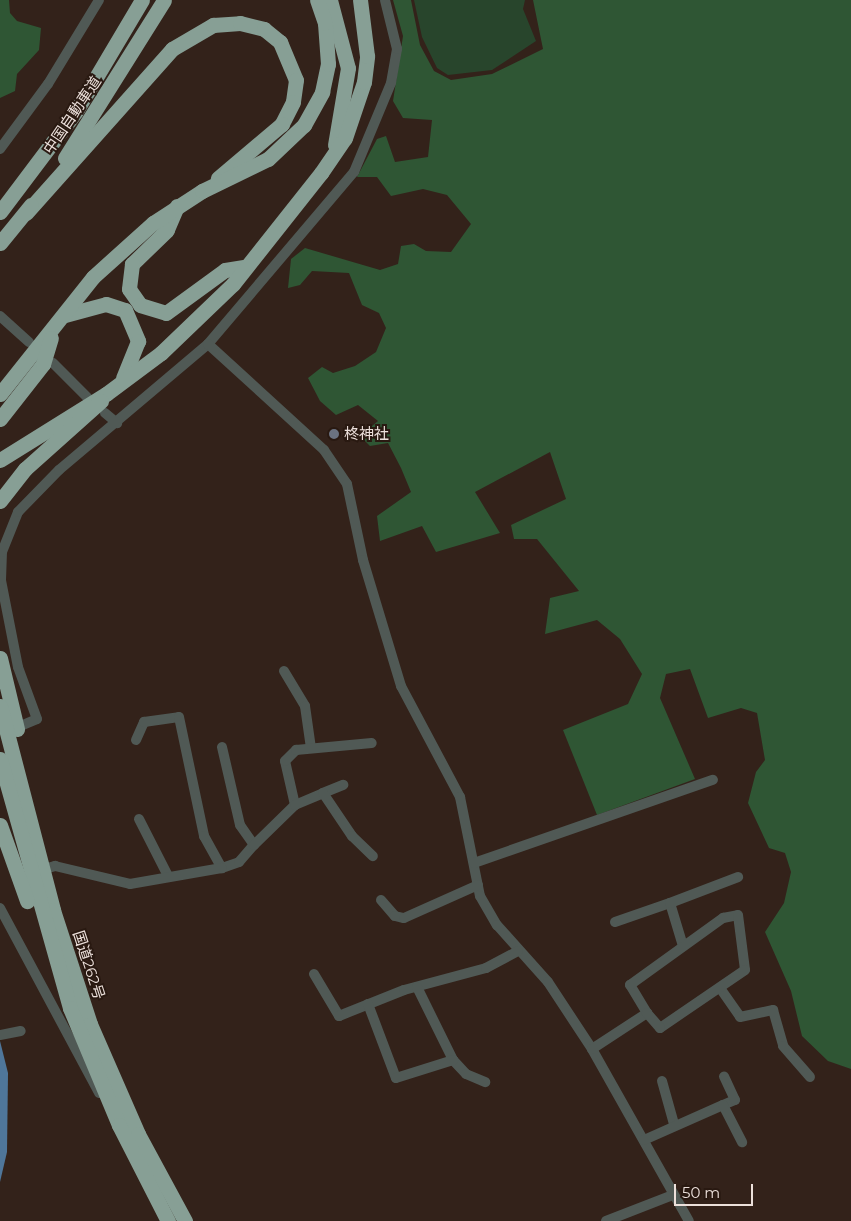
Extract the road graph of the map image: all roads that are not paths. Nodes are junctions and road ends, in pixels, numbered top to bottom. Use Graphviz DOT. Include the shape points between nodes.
graph roads {
  1 [pos="99,0"];
  2 [pos="131,0"];
  3 [pos="142,0"];
  4 [pos="164,0"];
  5 [pos="317,0"];
  6 [pos="330,0"];
  7 [pos="360,0"];
  8 [pos="386,0"];
  9 [pos="76,111"];
  10 [pos="0,149"];
  11 [pos="321,173"];
  12 [pos="202,191"];
  13 [pos="178,205"];
  14 [pos="0,212"];
  15 [pos="26,212"];
  16 [pos="0,243"];
  17 [pos="244,267"];
  18 [pos="0,316"];
  19 [pos="60,320"];
  20 [pos="29,342"];
  21 [pos="208,344"];
  22 [pos="53,363"];
  23 [pos="120,384"];
  24 [pos="0,394"];
  25 [pos="106,394"];
  26 [pos="87,397"];
  27 [pos="105,413"];
  28 [pos="0,419"];
  29 [pos="117,423"];
  30 [pos="0,460"];
  31 [pos="0,501"];
  32 [pos="0,658"];
  33 [pos="284,671"];
  34 [pos="0,706"];
  35 [pos="12,730"];
  36 [pos="136,740"];
  37 [pos="372,743"];
  38 [pos="222,747"];
  39 [pos="311,748"];
  40 [pos="7,760"];
  41 [pos="713,780"];
  42 [pos="343,784"];
  43 [pos="323,793"];
  44 [pos="295,804"];
  45 [pos="138,819"];
  46 [pos="0,824"];
  47 [pos="254,845"];
  48 [pos="373,856"];
  49 [pos="474,864"];
  50 [pos="222,868"];
  51 [pos="42,870"];
  52 [pos="168,876"];
  53 [pos="738,877"];
  54 [pos="478,885"];
  55 [pos="381,900"];
  56 [pos="670,903"];
  57 [pos="0,908"];
  58 [pos="615,922"];
  59 [pos="683,946"];
  60 [pos="518,951"];
  61 [pos="314,974"];
  62 [pos="417,987"];
  63 [pos="720,988"];
  64 [pos="65,995"];
  65 [pos="368,1004"];
  66 [pos="648,1013"];
  67 [pos="18,1031"];
  68 [pos="0,1035"];
  69 [pos="592,1049"];
  70 [pos="454,1060"];
  71 [pos="724,1076"];
  72 [pos="810,1077"];
  73 [pos="662,1081"];
  74 [pos="485,1082"];
  75 [pos="723,1105"];
  76 [pos="674,1124"];
  77 [pos="644,1140"];
  78 [pos="742,1142"];
  79 [pos="151,1188"];
  80 [pos="673,1195"];
  81 [pos="168,1221"];
  82 [pos="185,1221"];
  83 [pos="606,1221"];
  84 [pos="689,1221"];
  1 -- 10 [label="street" via="48,84"];
  2 -- 9 [label="highway"];
  3 -- 9 [label="highway, 中国自動車道"];
  4 -- 15 [label="highway, 中国自動車道" via="84,131"];
  5 -- 12 [label="highway" via="328,44 326,74 315,109 288,144 268,159"];
  6 -- 11 [label="highway" via="348,68 336,142"];
  7 -- 11 [label="highway" via="368,56 364,82 345,138"];
  8 -- 21 [label="street" via="397,49 391,83 354,172"];
  9 -- 14 [label="highway, 中国自動車道"];
  11 -- 17 [label="highway"];
  12 -- 13 [label="highway"];
  12 -- 15 [label="highway" via="264,142 282,124 293,102 296,80 290,59 264,29 240,23 213,25 172,49"];
  13 -- 17 [label="highway" via="167,230 132,264 129,289 140,305 166,313 225,270"];
  13 -- 19 [label="highway" via="93,277"];
  15 -- 16 [label="highway, 中国自動車道"];
  17 -- 23 [label="highway" via="233,284 160,353"];
  18 -- 20 [label="street"];
  19 -- 23 [label="highway" via="106,304 125,310 138,341 134,359"];
  19 -- 24 [label="highway"];
  19 -- 28 [label="highway" via="42,364"];
  21 -- 29 [label="street"];
  21 -- 49 [label="street" via="324,450 347,484 363,560 401,686 460,797"];
  22 -- 26 [label="street"];
  23 -- 25 [label="highway"];
  25 -- 30 [label="highway"];
  25 -- 31 [label="highway" via="79,425 25,468"];
  27 -- 29 [label="street"];
  29 -- 35 [label="street" via="37,490 8,531 2,552 4,607 18,667 37,710 32,724"];
  32 -- 35 [label="highway"];
  33 -- 39 [label="street" via="305,706"];
  34 -- 35 [label="highway"];
  35 -- 40 [label="highway"];
  36 -- 50 [label="street" via="144,722 179,717 204,836"];
  37 -- 39 [label="street"];
  38 -- 47 [label="street" via="240,825"];
  39 -- 44 [label="street" via="296,750 285,761"];
  40 -- 51 [label="highway, 国道262号"];
  40 -- 64 [label="highway"];
  41 -- 49 [label="street"];
  42 -- 43 [label="street"];
  43 -- 44 [label="street"];
  43 -- 48 [label="street" via="352,836"];
  44 -- 47 [label="street"];
  45 -- 52 [label="street"];
  46 -- 64 [label="highway" via="40,940"];
  47 -- 50 [label="street" via="239,862"];
  49 -- 54 [label="street"];
  50 -- 52 [label="street"];
  51 -- 52 [label="street" via="55,866 130,884"];
  51 -- 82 [label="highway, 国道262号" via="93,1033 138,1134"];
  53 -- 56 [label="street"];
  54 -- 55 [label="street" via="404,918 395,916"];
  54 -- 60 [label="street" via="497,925"];
  56 -- 58 [label="street"];
  56 -- 59 [label="street"];
  57 -- 79 [label="street"];
  59 -- 63 [label="street" via="723,918 738,915 746,970"];
  59 -- 66 [label="street" via="630,985"];
  60 -- 62 [label="street" via="486,968"];
  60 -- 69 [label="street" via="548,982"];
  61 -- 65 [label="street" via="339,1016"];
  62 -- 65 [label="street"];
  62 -- 70 [label="street"];
  63 -- 66 [label="street" via="660,1028"];
  63 -- 72 [label="street" via="740,1017 773,1010 782,1046"];
  64 -- 79 [label="highway" via="106,1096"];
  65 -- 70 [label="street" via="396,1078"];
  66 -- 69 [label="street"];
  67 -- 68 [label="street"];
  69 -- 77 [label="street"];
  70 -- 74 [label="street" via="466,1074"];
  71 -- 75 [label="street" via="735,1100"];
  73 -- 76 [label="street"];
  75 -- 76 [label="street"];
  75 -- 78 [label="street"];
  76 -- 77 [label="street"];
  77 -- 80 [label="street"];
  79 -- 81 [label="highway"];
  80 -- 83 [label="street"];
  80 -- 84 [label="street"];
}
